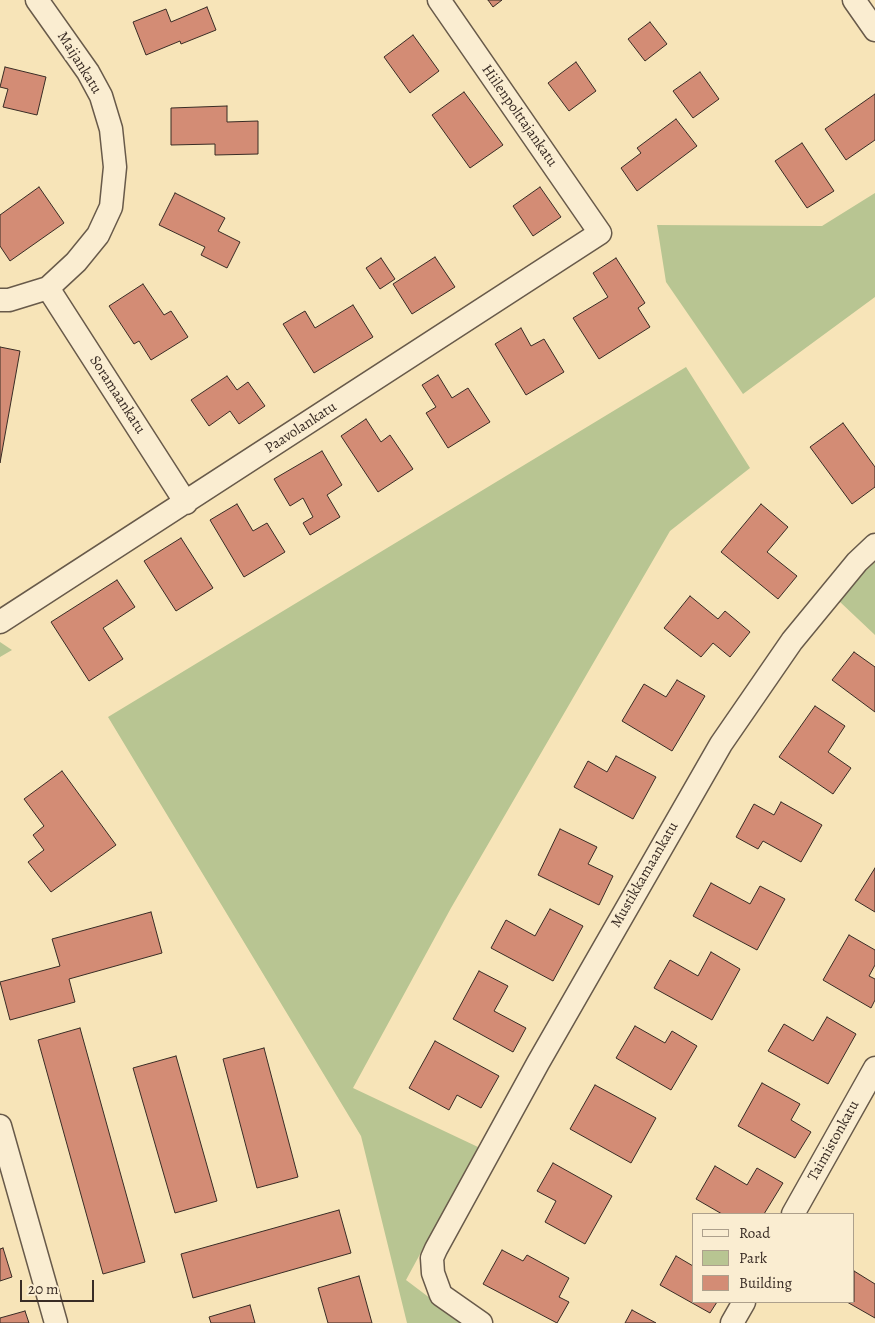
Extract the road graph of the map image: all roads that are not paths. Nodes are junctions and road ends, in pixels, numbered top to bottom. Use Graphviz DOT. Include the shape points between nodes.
graph roads {
  1 [pos="37,0"];
  2 [pos="439,0"];
  3 [pos="854,0"];
  4 [pos="875,30"];
  5 [pos="600,233"];
  6 [pos="48,288"];
  7 [pos="0,300"];
  8 [pos="186,503"];
  9 [pos="875,545"];
  10 [pos="0,622"];
  11 [pos="875,1068"];
  12 [pos="0,1126"];
  13 [pos="794,1213"];
  14 [pos="743,1303"];
  15 [pos="56,1323"];
  16 [pos="481,1323"];
  17 [pos="732,1323"];
  1 -- 6 [label="street, Maijankatu" via="101,96 111,129 115,167 111,207 98,235 76,262"];
  2 -- 5 [label="street, Hiilenpolttajankatu"];
  3 -- 4 [label="street"];
  5 -- 8 [label="street, Paavolankatu"];
  6 -- 7 [label="street"];
  6 -- 8 [label="street, Soramaankatu"];
  8 -- 10 [label="street, Paavolankatu"];
  9 -- 16 [label="street, Mustikkamaankatu" via="792,641 721,744 538,1063 432,1258 432,1273 441,1295"];
  11 -- 13 [label="street, Taimistonkatu"];
  12 -- 15 [label="street"];
  14 -- 17 [label="street"];
}
